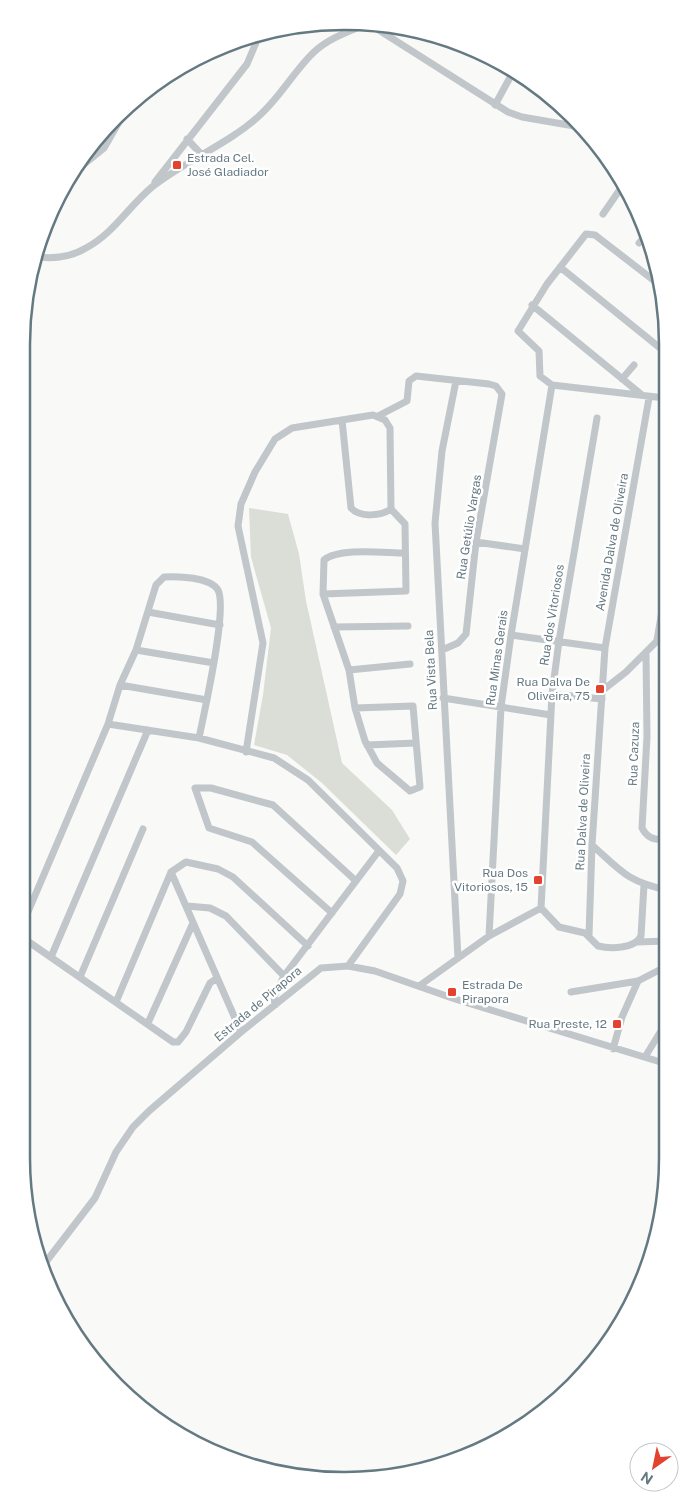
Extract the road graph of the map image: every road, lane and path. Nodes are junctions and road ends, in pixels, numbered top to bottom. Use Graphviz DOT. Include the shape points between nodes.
graph roads {
  1 [pos="350,30"];
  2 [pos="383,33"];
  3 [pos="256,43"];
  4 [pos="510,77"];
  5 [pos="495,105"];
  6 [pos="570,125"];
  7 [pos="110,135"];
  8 [pos="187,139"];
  9 [pos="201,154"];
  10 [pos="91,158"];
  11 [pos="152,187"];
  12 [pos="619,191"];
  13 [pos="603,214"];
  14 [pos="43,258"];
  15 [pos="560,267"];
  16 [pos="652,280"];
  17 [pos="532,305"];
  18 [pos="659,347"];
  19 [pos="634,364"];
  20 [pos="622,378"];
  21 [pos="456,381"];
  22 [pos="552,385"];
  23 [pos="646,397"];
  24 [pos="659,398"];
  25 [pos="378,416"];
  26 [pos="597,418"];
  27 [pos="342,420"];
  28 [pos="391,509"];
  29 [pos="476,542"];
  30 [pos="525,549"];
  31 [pos="405,553"];
  32 [pos="323,594"];
  33 [pos="148,612"];
  34 [pos="220,625"];
  35 [pos="334,626"];
  36 [pos="408,626"];
  37 [pos="659,628"];
  38 [pos="511,635"];
  39 [pos="657,640"];
  40 [pos="559,641"];
  41 [pos="606,648"];
  42 [pos="136,650"];
  43 [pos="442,650"];
  44 [pos="646,652"];
  45 [pos="214,663"];
  46 [pos="410,664"];
  47 [pos="350,670"];
  48 [pos="120,685"];
  49 [pos="602,690"];
  50 [pos="552,694"];
  51 [pos="443,698"];
  52 [pos="207,700"];
  53 [pos="602,700"];
  54 [pos="502,707"];
  55 [pos="355,708"];
  56 [pos="550,715"];
  57 [pos="108,724"];
  58 [pos="148,730"];
  59 [pos="199,738"];
  60 [pos="416,743"];
  61 [pos="367,745"];
  62 [pos="246,752"];
  63 [pos="143,829"];
  64 [pos="659,839"];
  65 [pos="592,845"];
  66 [pos="378,852"];
  67 [pos="171,872"];
  68 [pos="356,881"];
  69 [pos="644,886"];
  70 [pos="659,889"];
  71 [pos="187,906"];
  72 [pos="30,907"];
  73 [pos="541,908"];
  74 [pos="332,913"];
  75 [pos="193,923"];
  76 [pos="590,935"];
  77 [pos="489,936"];
  78 [pos="659,941"];
  79 [pos="637,942"];
  80 [pos="30,943"];
  81 [pos="308,946"];
  82 [pos="50,957"];
  83 [pos="458,958"];
  84 [pos="348,966"];
  85 [pos="659,970"];
  86 [pos="284,976"];
  87 [pos="80,977"];
  88 [pos="217,978"];
  89 [pos="638,981"];
  90 [pos="419,986"];
  91 [pos="572,992"];
  92 [pos="116,1002"];
  93 [pos="274,1005"];
  94 [pos="148,1023"];
  95 [pos="241,1032"];
  96 [pos="659,1034"];
  97 [pos="613,1049"];
  98 [pos="645,1057"];
  99 [pos="659,1061"];
  100 [pos="47,1260"];
  1 -- 9 [label="street" via="316,50 260,116 243,130"];
  2 -- 5 [label="street"];
  3 -- 8 [label="street" via="246,64"];
  4 -- 5 [label="street"];
  5 -- 6 [label="street" via="522,117"];
  7 -- 10 [label="street" via="104,148"];
  8 -- 9 [label="street"];
  8 -- 11 [label="street"];
  9 -- 11 [label="street"];
  11 -- 14 [label="street" via="102,239 68,256"];
  12 -- 13 [label="street"];
  15 -- 16 [label="street" via="582,238 590,233"];
  15 -- 17 [label="street"];
  15 -- 18 [label="street"];
  17 -- 20 [label="street"];
  17 -- 22 [label="street" via="518,328 519,334 539,351 540,376"];
  19 -- 20 [label="street"];
  20 -- 23 [label="street"];
  21 -- 25 [label="street" via="411,378 407,402"];
  21 -- 29 [label="street, Rua Getúlio Vargas" via="489,384 496,386 502,394"];
  21 -- 43 [label="street, Rua Vista Bela" via="442,451 435,523"];
  22 -- 23 [label="street"];
  22 -- 30 [label="street, Rua Minas Gerais"];
  23 -- 24 [label="street"];
  23 -- 41 [label="street, Avenida Dalva de Oliveira"];
  25 -- 27 [label="street"];
  25 -- 28 [label="street" via="390,428"];
  26 -- 40 [label="street, Rua dos Vitoriosos"];
  27 -- 28 [label="street" via="351,508 360,514 380,514"];
  27 -- 62 [label="street" via="292,428 282,433 272,443 255,472 241,504 240,542 263,643"];
  28 -- 31 [label="street" via="405,524"];
  29 -- 30 [label="street"];
  29 -- 43 [label="street, Rua Getúlio Vargas" via="466,634 458,643"];
  30 -- 38 [label="street, Rua Minas Gerais"];
  31 -- 32 [label="street" via="344,552 328,556 324,560"];
  31 -- 32 [label="street" via="406,591"];
  32 -- 35 [label="street"];
  33 -- 34 [label="street"];
  33 -- 34 [label="street" via="156,585 162,578 204,581 219,593"];
  33 -- 42 [label="street"];
  34 -- 45 [label="street"];
  35 -- 36 [label="street"];
  35 -- 47 [label="street"];
  37 -- 39 [label="street"];
  38 -- 40 [label="street"];
  38 -- 54 [label="street, Rua Minas Gerais"];
  39 -- 44 [label="street"];
  40 -- 41 [label="street"];
  40 -- 50 [label="street, Rua dos Vitoriosos"];
  41 -- 49 [label="street, Avenida Dalva de Oliveira"];
  42 -- 45 [label="street"];
  42 -- 48 [label="street"];
  43 -- 51 [label="street, Rua Vista Bela"];
  44 -- 49 [label="street"];
  44 -- 64 [label="street, Rua Cazuza" via="647,737 642,828 654,839"];
  45 -- 52 [label="street"];
  46 -- 47 [label="street"];
  47 -- 55 [label="street"];
  48 -- 52 [label="street"];
  48 -- 57 [label="street"];
  49 -- 53 [label="street, Rua Dalva de Oliveira"];
  50 -- 53 [label="street"];
  50 -- 56 [label="street, Rua dos Vitoriosos"];
  51 -- 54 [label="street"];
  51 -- 83 [label="street, Rua Vista Bela"];
  52 -- 59 [label="street"];
  53 -- 65 [label="street, Rua Dalva de Oliveira"];
  54 -- 56 [label="street"];
  54 -- 77 [label="street, Rua Minas Gerais"];
  55 -- 60 [label="street" via="413,706"];
  55 -- 61 [label="street"];
  56 -- 73 [label="street, Rua dos Vitoriosos"];
  57 -- 58 [label="street"];
  57 -- 72 [label="street"];
  58 -- 59 [label="street"];
  58 -- 82 [label="street"];
  59 -- 62 [label="street"];
  60 -- 61 [label="street"];
  60 -- 61 [label="street" via="420,787 410,791 377,763"];
  62 -- 66 [label="street" via="274,758 301,775"];
  63 -- 87 [label="street"];
  65 -- 69 [label="street" via="613,867"];
  65 -- 76 [label="street, Rua Dalva de Oliveira"];
  66 -- 68 [label="street"];
  66 -- 84 [label="street" via="399,871 402,890"];
  67 -- 71 [label="street"];
  67 -- 81 [label="street" via="186,862 218,869 233,877"];
  67 -- 92 [label="street"];
  68 -- 74 [label="street"];
  68 -- 74 [label="street" via="273,805 211,788 195,788 209,828 252,842"];
  69 -- 70 [label="street"];
  69 -- 79 [label="street" via="641,936"];
  71 -- 75 [label="street"];
  71 -- 86 [label="street" via="210,908 226,916"];
  73 -- 76 [label="street" via="559,927"];
  73 -- 77 [label="street"];
  74 -- 81 [label="street"];
  75 -- 88 [label="street"];
  75 -- 94 [label="street"];
  76 -- 79 [label="street" via="594,943 603,947"];
  77 -- 83 [label="street"];
  78 -- 79 [label="street"];
  80 -- 82 [label="street"];
  81 -- 86 [label="street"];
  82 -- 87 [label="street"];
  83 -- 90 [label="street"];
  84 -- 90 [label="street, Estrada de Pirapora" via="375,971"];
  84 -- 93 [label="street, Estrada de Pirapora" via="322,968"];
  85 -- 89 [label="street"];
  86 -- 93 [label="street" via="274,997"];
  87 -- 92 [label="street"];
  88 -- 94 [label="street" via="210,982 178,1042 173,1042"];
  88 -- 95 [label="street"];
  89 -- 91 [label="street"];
  89 -- 97 [label="street" via="622,1017"];
  90 -- 97 [label="street, Estrada de Pirapora"];
  92 -- 94 [label="street"];
  93 -- 95 [label="street, Estrada de Pirapora"];
  95 -- 100 [label="street, Estrada de Pirapora" via="133,1127 119,1146 95,1198"];
  96 -- 98 [label="street"];
  97 -- 98 [label="street, Estrada de Pirapora"];
  98 -- 99 [label="street, Estrada de Pirapora"];
}
